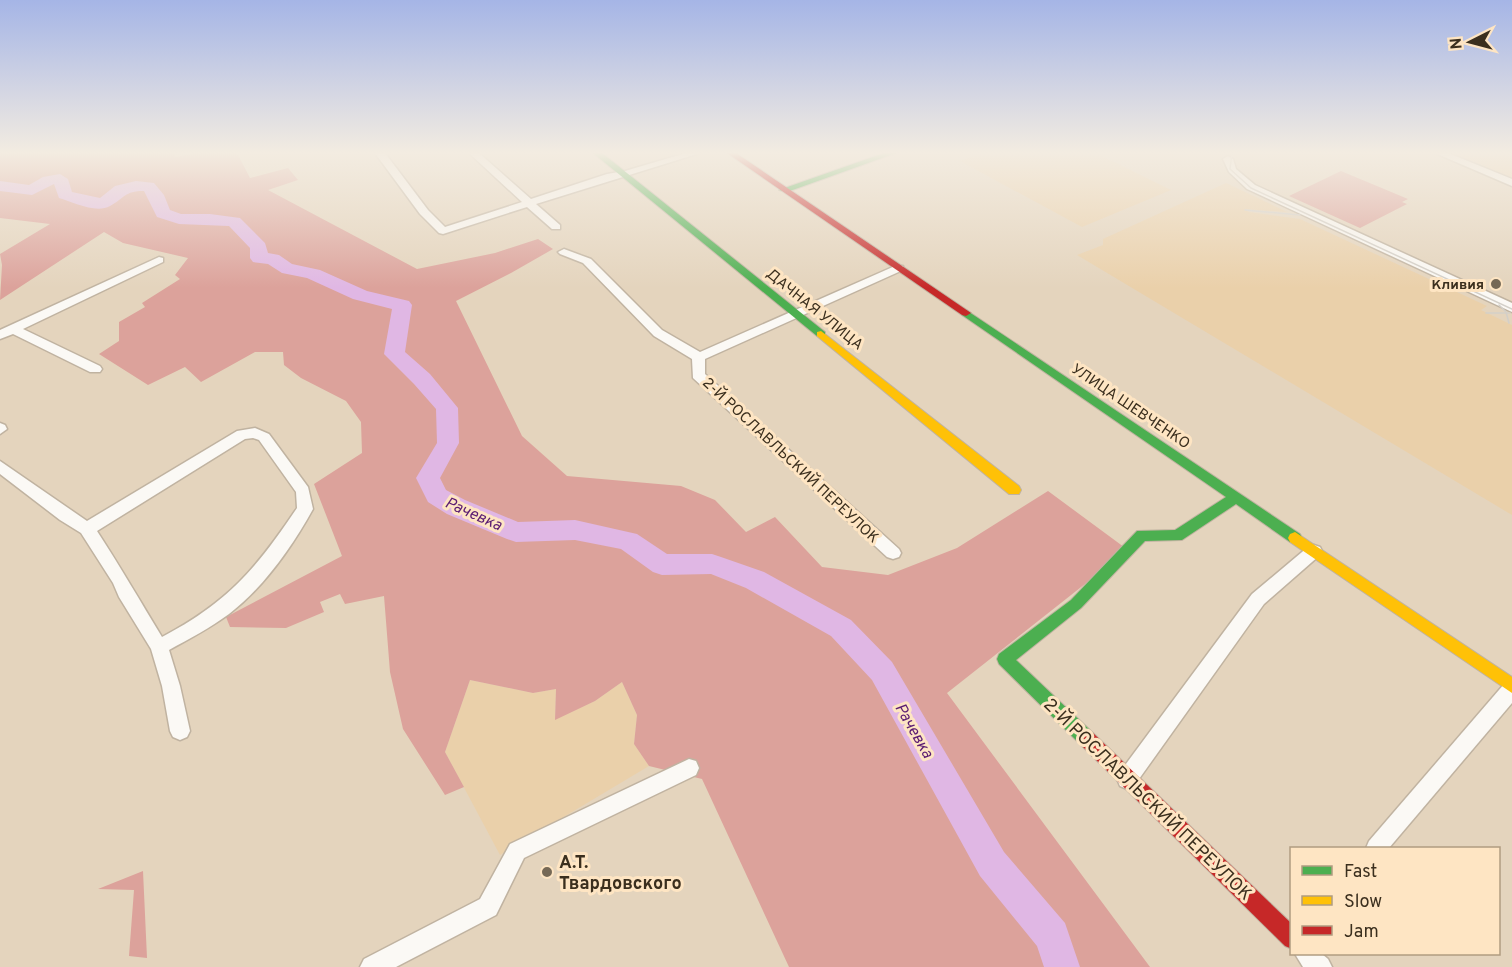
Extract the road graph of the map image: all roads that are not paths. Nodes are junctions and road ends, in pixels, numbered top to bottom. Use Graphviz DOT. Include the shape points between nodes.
graph roads {
  1 [pos="414,198"];
  2 [pos="523,198"];
  3 [pos="543,198"];
  4 [pos="655,198"];
  5 [pos="796,198"];
  6 [pos="1275,198"];
  7 [pos="528,203"];
  8 [pos="556,226"];
  9 [pos="564,252"];
  10 [pos="159,260"];
  11 [pos="899,268"];
  12 [pos="1512,308"];
  13 [pos="794,314"];
  14 [pos="13,329"];
  15 [pos="0,335"];
  16 [pos="699,357"];
  17 [pos="95,369"];
  18 [pos="0,466"];
  19 [pos="1014,490"];
  20 [pos="1235,498"];
  21 [pos="87,529"];
  22 [pos="1314,551"];
  23 [pos="893,553"];
  24 [pos="159,647"];
  25 [pos="1512,688"];
  26 [pos="180,731"];
  27 [pos="689,768"];
  28 [pos="1127,779"];
  29 [pos="1378,847"];
  30 [pos="1290,937"];
  31 [pos="1307,955"];
  32 [pos="372,967"];
  33 [pos="1320,967"];
  1 -- 7 [label="street" via="443,231"];
  2 -- 7 [label="street"];
  3 -- 7 [label="street"];
  4 -- 13 [label="street, ДАЧНАЯ УЛИЦА"];
  5 -- 11 [label="street, УЛИЦА ШЕВЧЕНКО"];
  6 -- 12 [label="street"];
  7 -- 8 [label="street"];
  9 -- 16 [label="street, 2-Й РОСЛАВЛЬСКИЙ ПЕРЕУЛОК" via="587,261 657,333"];
  10 -- 14 [label="street"];
  11 -- 13 [label="street"];
  11 -- 20 [label="street, УЛИЦА ШЕВЧЕНКО"];
  13 -- 16 [label="street"];
  13 -- 19 [label="street, ДАЧНАЯ УЛИЦА"];
  14 -- 15 [label="street"];
  14 -- 17 [label="street"];
  16 -- 23 [label="street, 2-Й РОСЛАВЛЬСКИЙ ПЕРЕУЛОК" via="698,375"];
  18 -- 21 [label="street"];
  20 -- 22 [label="street, УЛИЦА ШЕВЧЕНКО"];
  20 -- 28 [label="street, 2-Й РОСЛАВЛЬСКИЙ ПЕРЕУЛОК" via="1177,536 1142,535 1076,604 1005,659"];
  21 -- 24 [label="street"];
  21 -- 24 [label="street" via="242,434 264,437 303,490 305,509 251,583 223,609"];
  22 -- 25 [label="street, УЛИЦА ШЕВЧЕНКО"];
  22 -- 28 [label="street" via="1258,599"];
  24 -- 26 [label="street"];
  25 -- 29 [label="street"];
  27 -- 32 [label="street" via="517,851 488,907"];
  28 -- 30 [label="street, 2-Й РОСЛАВЛЬСКИЙ ПЕРЕУЛОК"];
  31 -- 33 [label="street"];
}
